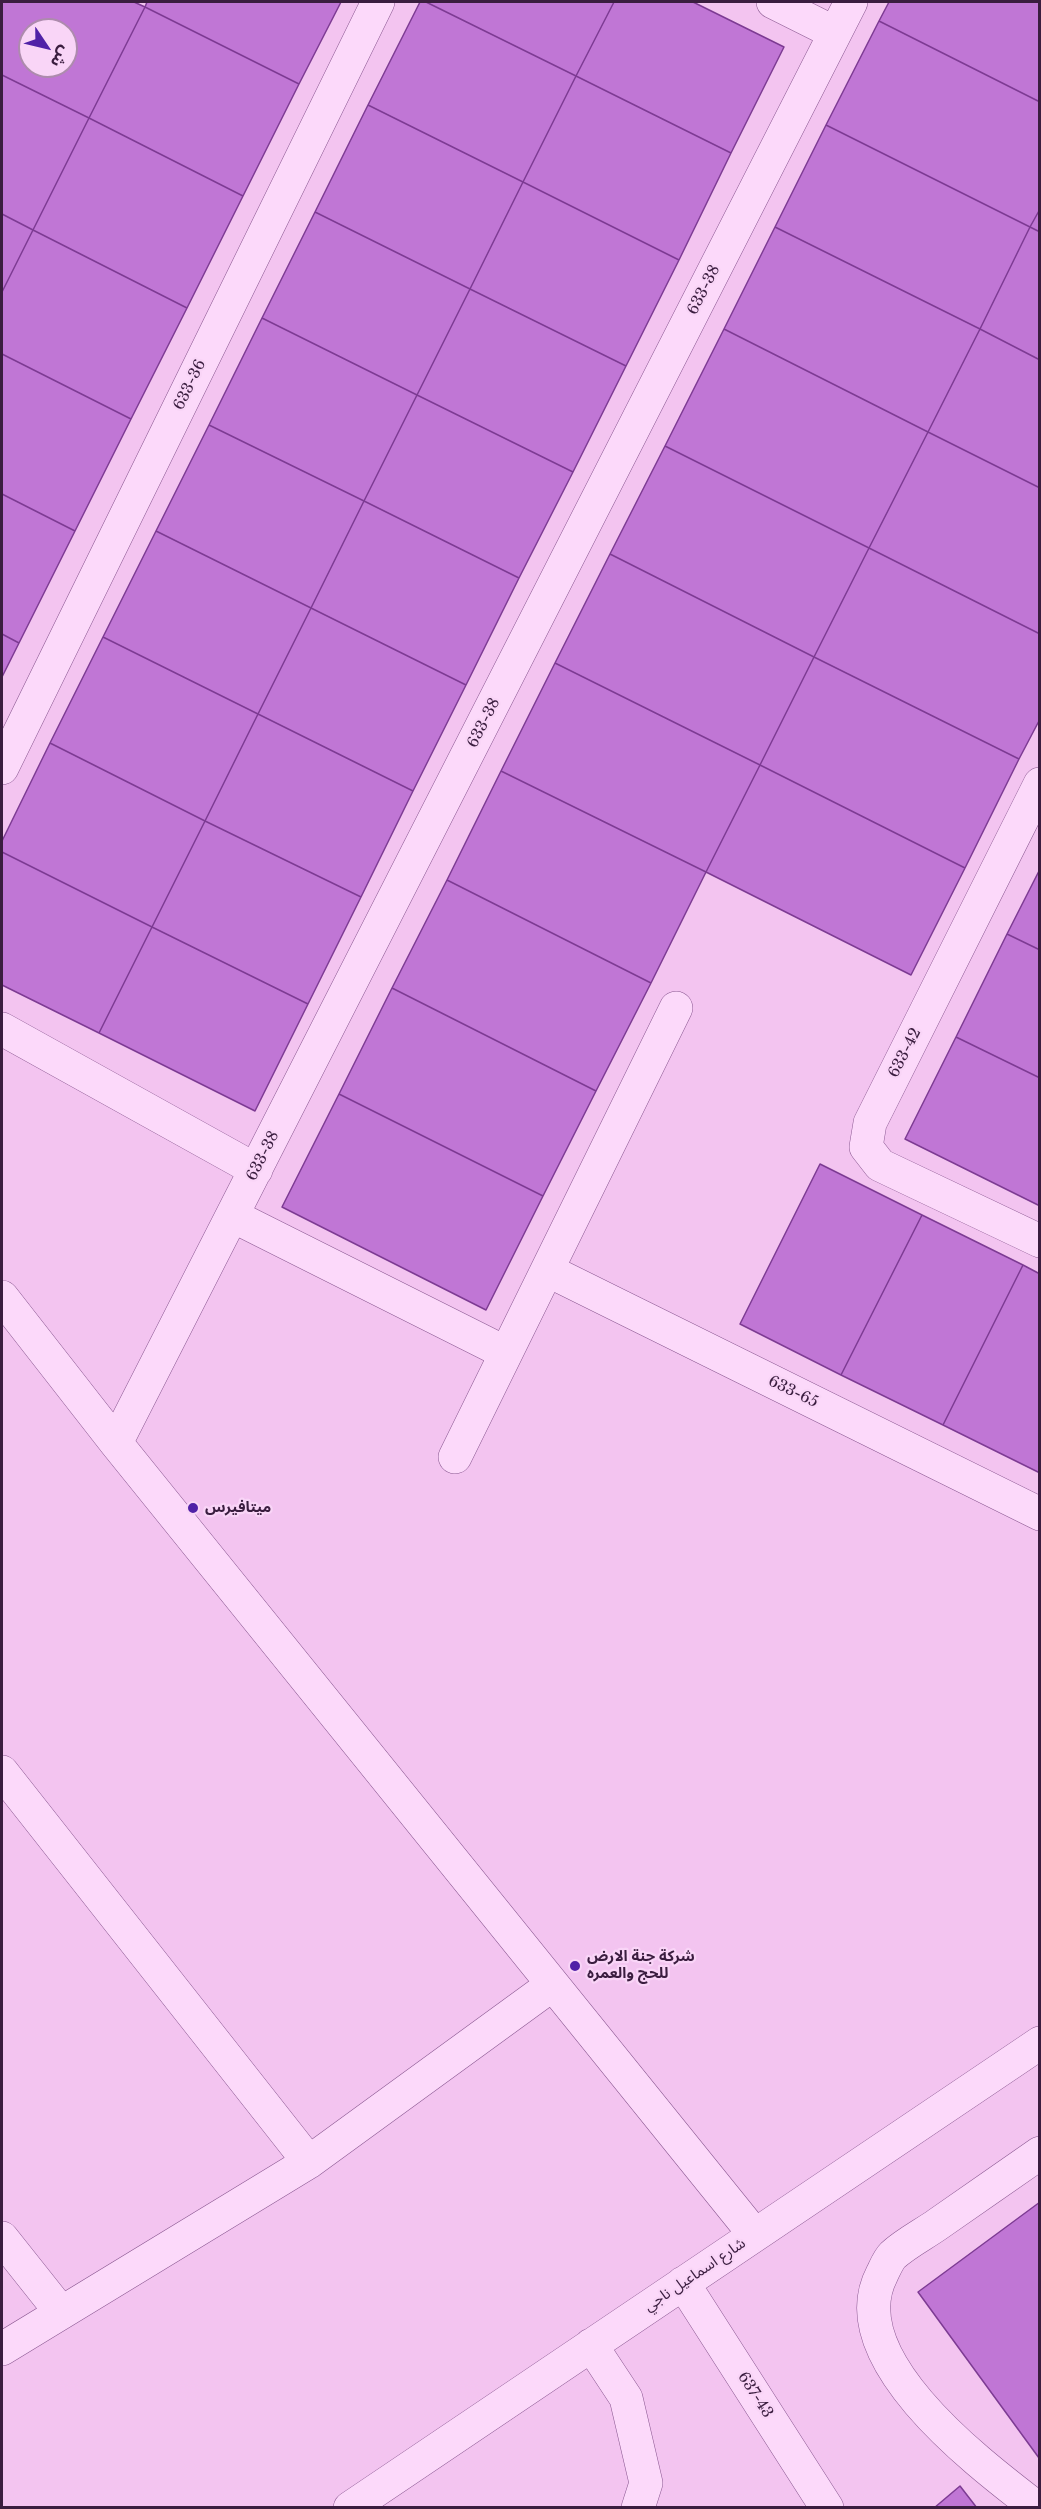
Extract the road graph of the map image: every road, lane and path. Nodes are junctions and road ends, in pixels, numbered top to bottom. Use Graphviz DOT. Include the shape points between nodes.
graph roads {
  1 [pos="378,2"];
  2 [pos="773,2"];
  3 [pos="851,2"];
  4 [pos="835,33"];
  5 [pos="2,768"];
  6 [pos="1040,784"];
  7 [pos="676,1008"];
  8 [pos="2,1029"];
  9 [pos="256,1170"];
  10 [pos="233,1216"];
  11 [pos="1040,1241"];
  12 [pos="546,1270"];
  13 [pos="2,1297"];
  14 [pos="506,1353"];
  15 [pos="116,1443"];
  16 [pos="455,1456"];
  17 [pos="1040,1514"];
  18 [pos="2,1772"];
  19 [pos="552,1985"];
  20 [pos="1040,2043"];
  21 [pos="1040,2153"];
  22 [pos="309,2162"];
  23 [pos="755,2235"];
  24 [pos="2,2238"];
  25 [pos="683,2283"];
  26 [pos="60,2312"];
  27 [pos="591,2345"];
  28 [pos="2,2349"];
  29 [pos="350,2508"];
  30 [pos="638,2508"];
  31 [pos="827,2508"];
  32 [pos="1037,2508"];
  1 -- 5 [label="street, 633-36"];
  2 -- 4 [label="street"];
  3 -- 4 [label="street, 633-38"];
  4 -- 9 [label="street, 633-38"];
  6 -- 11 [label="street, 633-42" via="870,1123 867,1147 880,1165"];
  7 -- 12 [label="street"];
  8 -- 9 [label="street"];
  9 -- 10 [label="street, 633-38"];
  10 -- 14 [label="street"];
  10 -- 15 [label="street, 633-38"];
  12 -- 14 [label="street"];
  12 -- 17 [label="street, 633-65"];
  13 -- 15 [label="street"];
  14 -- 16 [label="street"];
  15 -- 19 [label="street"];
  18 -- 22 [label="street"];
  19 -- 22 [label="street"];
  19 -- 23 [label="street"];
  20 -- 23 [label="street, شارع اسماعيل ناجي"];
  21 -- 32 [label="street" via="891,2256 875,2288 872,2315 877,2336 927,2414 972,2458"];
  22 -- 26 [label="street"];
  23 -- 25 [label="street, شارع اسماعيل ناجي"];
  24 -- 26 [label="street"];
  25 -- 27 [label="street, شارع اسماعيل ناجي"];
  25 -- 31 [label="street, 637-43"];
  26 -- 28 [label="street"];
  27 -- 29 [label="street, شارع اسماعيل ناجي"];
  27 -- 30 [label="street" via="626,2398 646,2483"];
}
